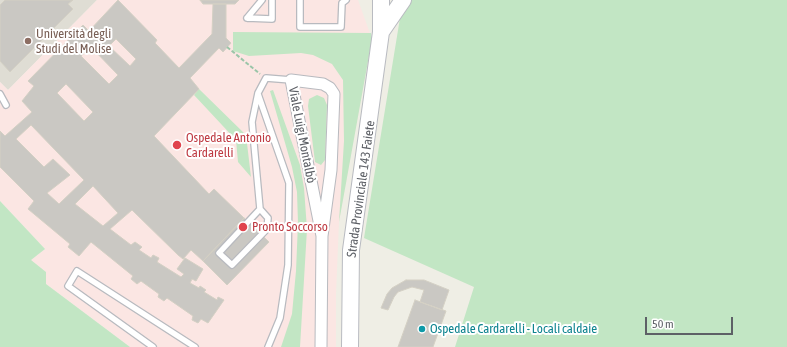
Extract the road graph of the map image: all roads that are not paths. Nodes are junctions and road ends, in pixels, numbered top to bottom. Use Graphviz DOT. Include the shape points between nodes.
graph roads {
  1 [pos="262,0"];
  2 [pos="272,0"];
  3 [pos="300,0"];
  4 [pos="352,0"];
  5 [pos="381,0"];
  6 [pos="385,0"];
  7 [pos="397,0"];
  8 [pos="403,0"];
  9 [pos="342,1"];
  10 [pos="381,32"];
  11 [pos="291,80"];
  12 [pos="258,93"];
  13 [pos="0,94"];
  14 [pos="6,105"];
  15 [pos="260,209"];
  16 [pos="322,236"];
  17 [pos="153,347"];
  18 [pos="195,347"];
  19 [pos="268,347"];
  20 [pos="321,347"];
  21 [pos="350,347"];
  1 -- 2 [label="lane" via="247,18 272,19"];
  3 -- 9 [label="lane" via="300,27 341,27"];
  4 -- 9 [label="lane"];
  5 -- 10 [label="main road, Strada Provinciale 143 Faiete"];
  6 -- 7 [label="main road"];
  8 -- 10 [label="main road, Strada Provinciale 143 Faiete"];
  10 -- 21 [label="main road, Strada Provinciale 143 Faiete" via="351,250"];
  11 -- 12 [label="lane" via="266,78"];
  11 -- 16 [label="street, Viale Luigi Montalbò"];
  11 -- 16 [label="street, Viale Luigi Montalbò" via="323,84 334,94 332,170"];
  12 -- 15 [label="lane" via="252,122"];
  12 -- 19 [label="lane" via="289,183 288,265 280,318"];
  13 -- 14 [label="lane"];
  15 -- 15 [label="lane" via="219,253 232,265 267,230 268,218"];
  16 -- 20 [label="street, Viale Luigi Montalbò"];
  17 -- 18 [label="lane" via="68,286 78,271"];
}
